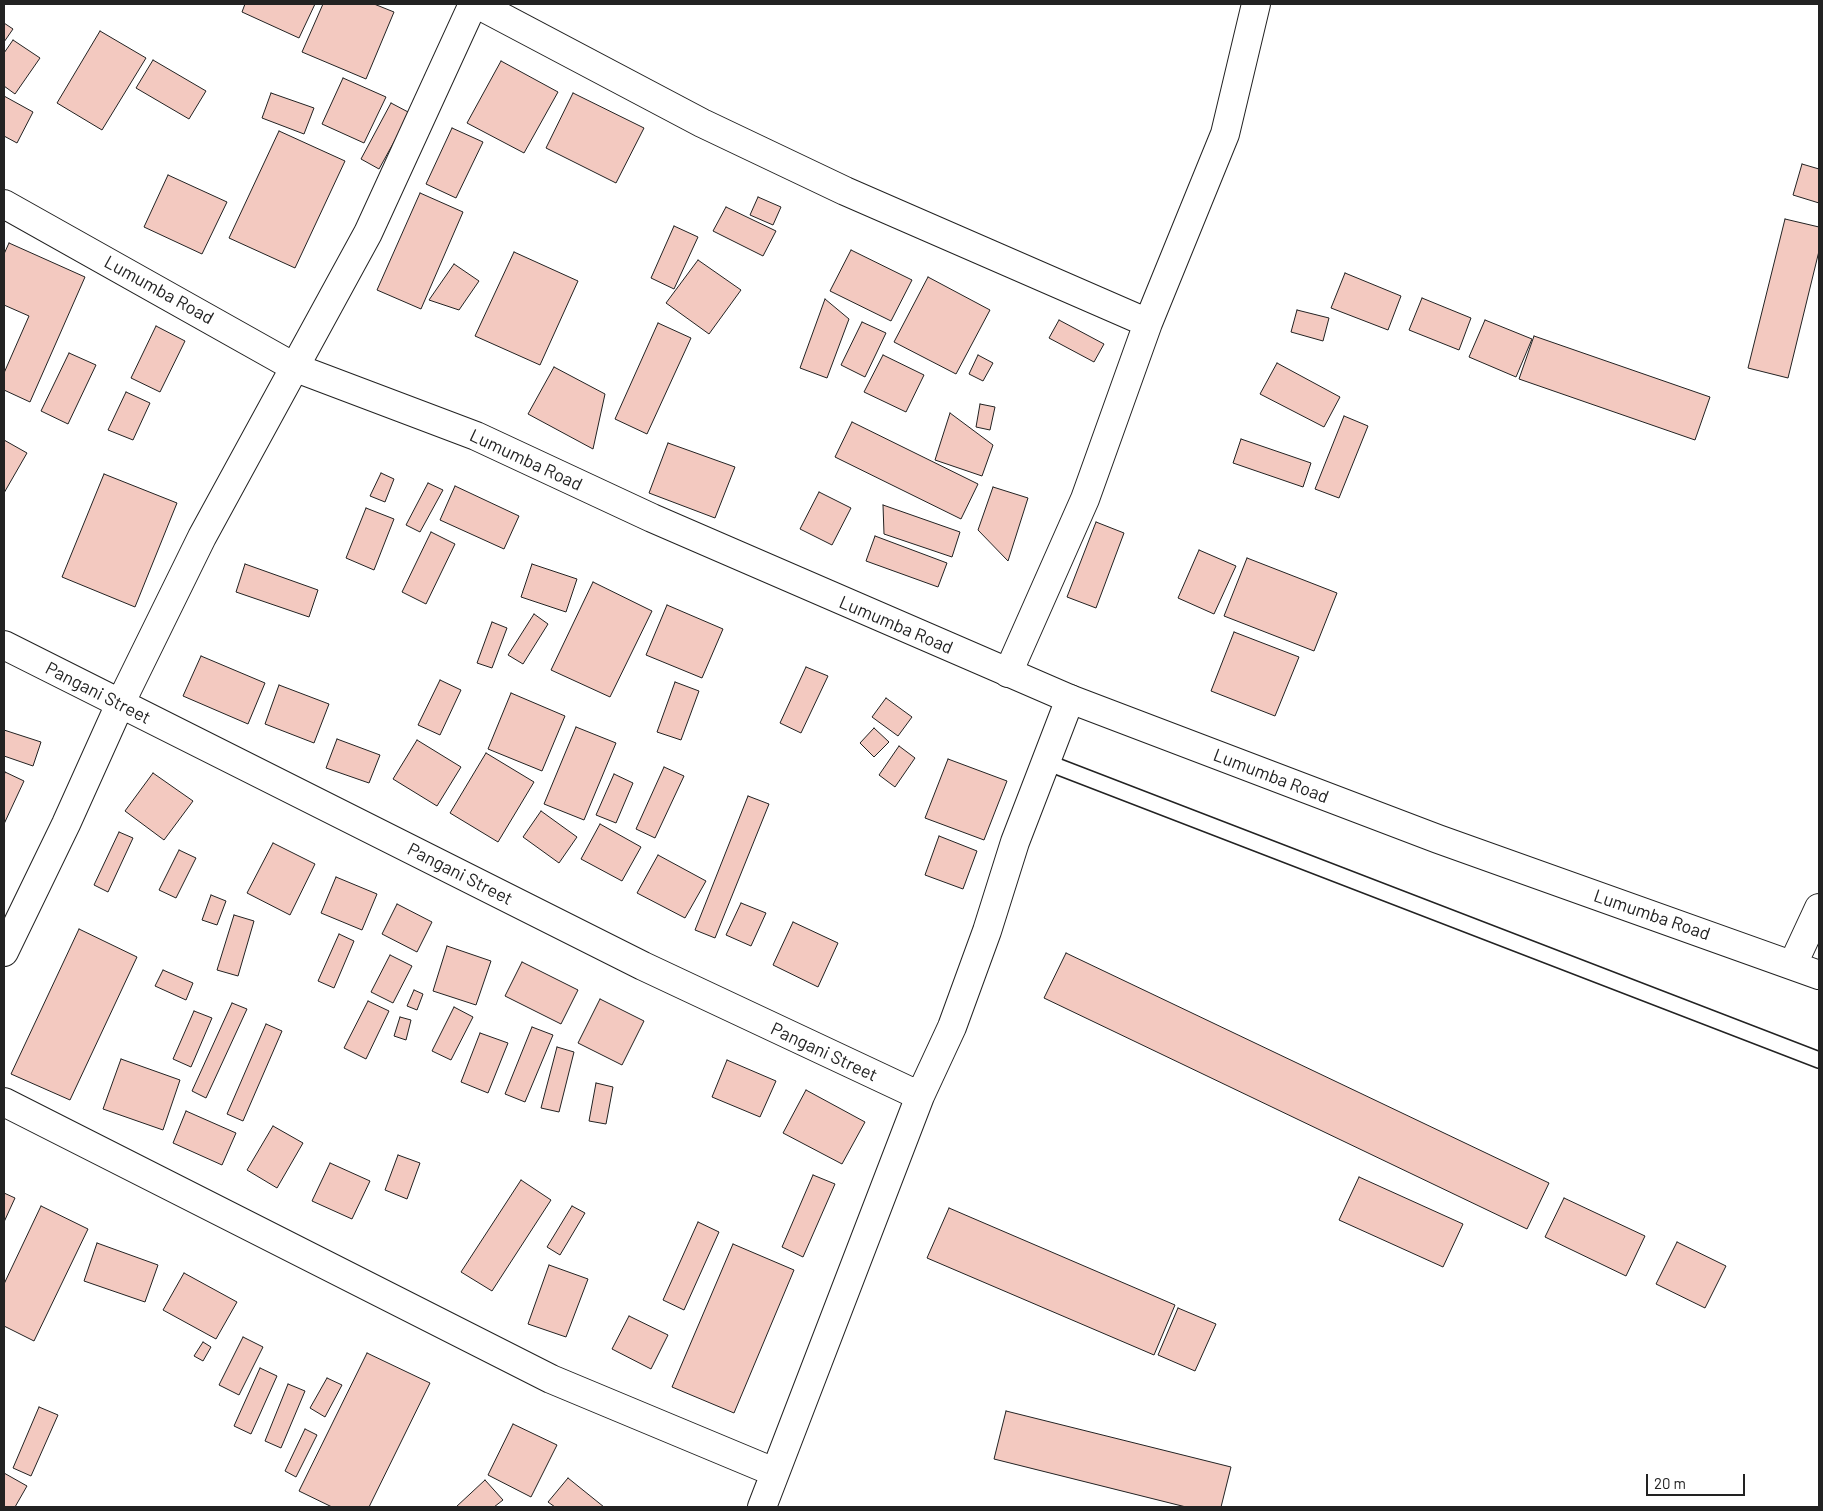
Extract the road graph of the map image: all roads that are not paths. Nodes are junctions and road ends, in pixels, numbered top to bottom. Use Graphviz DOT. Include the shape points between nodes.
graph roads {
  1 [pos="473,4"];
  2 [pos="477,4"];
  3 [pos="1256,4"];
  4 [pos="4,204"];
  5 [pos="1148,322"];
  6 [pos="296,368"];
  7 [pos="4,645"];
  8 [pos="1008,673"];
  9 [pos="1070,699"];
  10 [pos="120,704"];
  11 [pos="1046,762"];
  12 [pos="1819,908"];
  13 [pos="4,952"];
  14 [pos="1792,964"];
  15 [pos="1819,975"];
  16 [pos="1819,1060"];
  17 [pos="920,1096"];
  18 [pos="4,1102"];
  19 [pos="774,1472"];
  20 [pos="762,1507"];
  1 -- 6 [label="street" via="368,234"];
  2 -- 5 [label="street" via="702,123 836,187"];
  3 -- 5 [label="street" via="1225,134"];
  4 -- 6 [label="street, Lumumba Road"];
  5 -- 8 [label="street" via="1085,499"];
  6 -- 8 [label="street, Lumumba Road" via="476,436 652,518"];
  6 -- 10 [label="street" via="202,537"];
  7 -- 10 [label="street, Pangani Street"];
  8 -- 9 [label="street, Lumumba Road"];
  9 -- 11 [label="street"];
  9 -- 14 [label="street, Lumumba Road" via="1438,839"];
  10 -- 13 [label="street"];
  10 -- 17 [label="street, Pangani Street" via="643,966"];
  11 -- 16 [label="lane"];
  11 -- 17 [label="street" via="1014,842 987,931 952,1027"];
  12 -- 14 [label="street"];
  14 -- 15 [label="street, Lumumba Road"];
  17 -- 19 [label="street"];
  18 -- 19 [label="street" via="550,1379"];
  19 -- 20 [label="street"];
}
